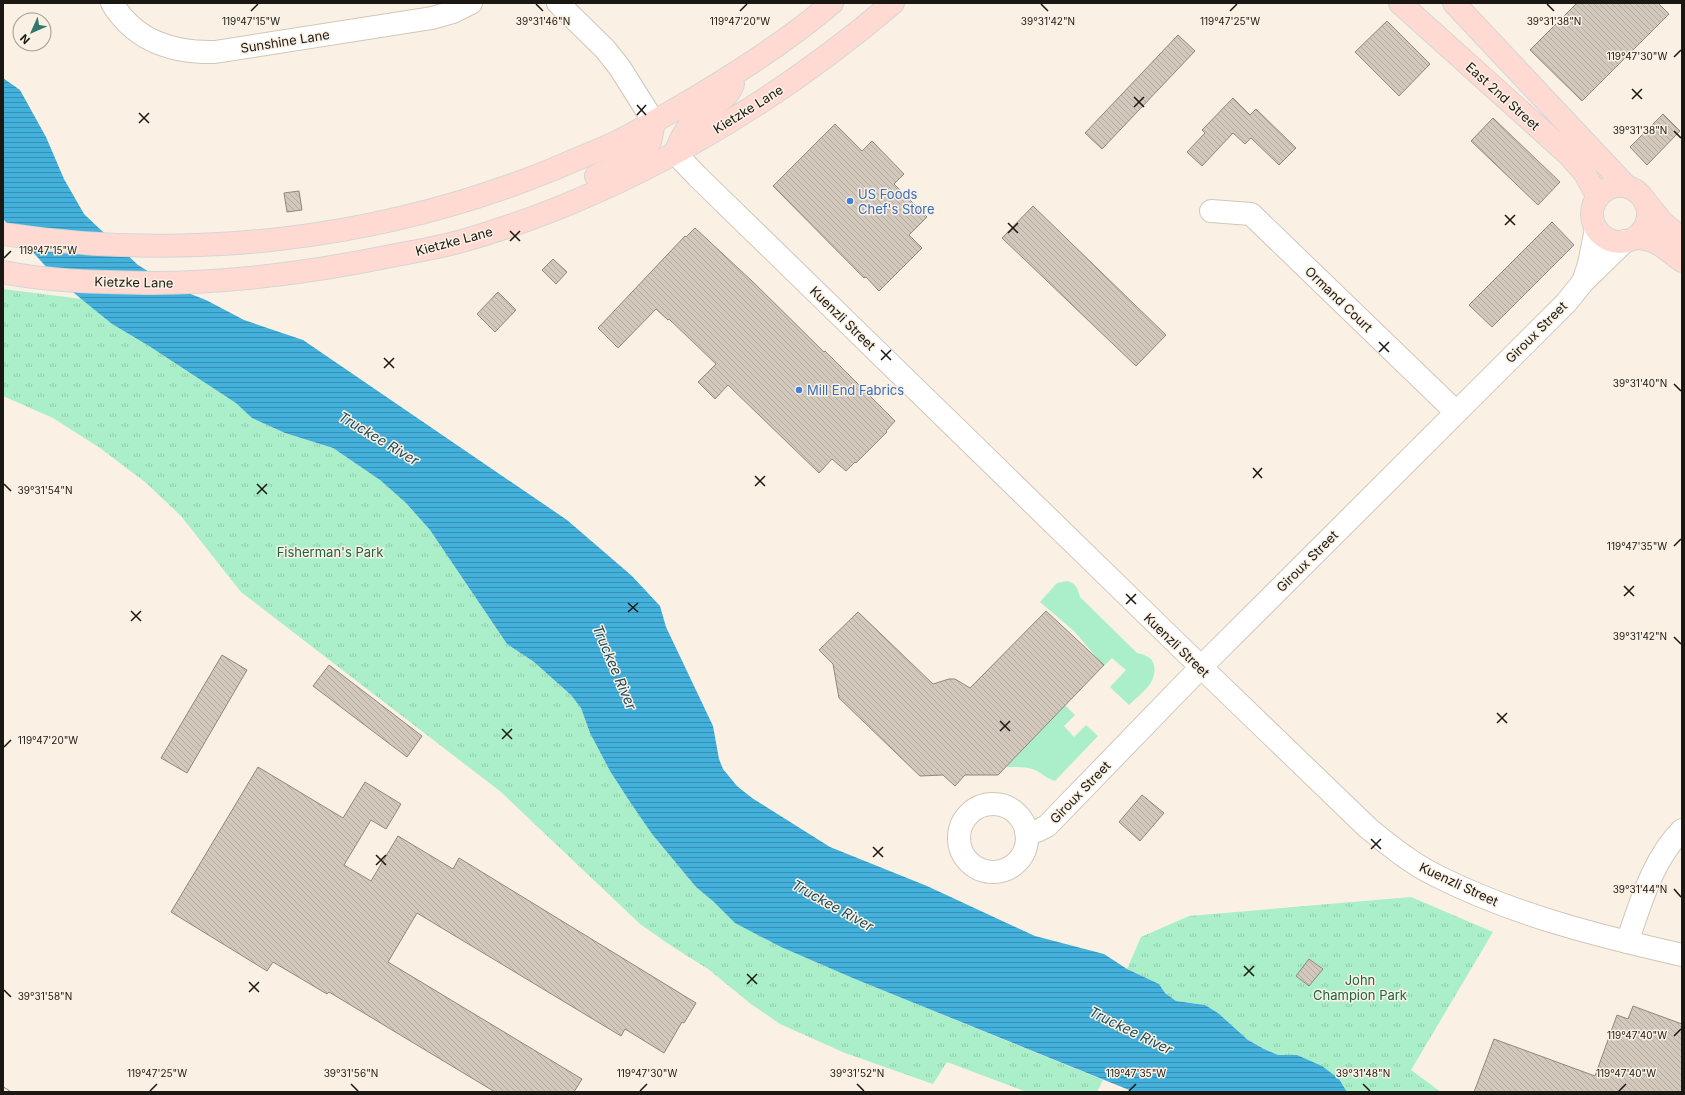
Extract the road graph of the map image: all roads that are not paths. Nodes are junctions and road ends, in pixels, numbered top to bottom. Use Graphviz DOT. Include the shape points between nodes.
graph roads {
  1 [pos="112,3"];
  2 [pos="471,3"];
  3 [pos="558,3"];
  4 [pos="832,3"];
  5 [pos="893,3"];
  6 [pos="1400,3"];
  7 [pos="1443,3"];
  8 [pos="1454,3"];
  9 [pos="1473,23"];
  10 [pos="732,77"];
  11 [pos="654,122"];
  12 [pos="676,153"];
  13 [pos="1626,186"];
  14 [pos="1598,197"];
  15 [pos="573,201"];
  16 [pos="1645,201"];
  17 [pos="1211,211"];
  18 [pos="1596,229"];
  19 [pos="3,234"];
  20 [pos="1630,239"];
  21 [pos="1682,239"];
  22 [pos="1682,261"];
  23 [pos="3,272"];
  24 [pos="1583,282"];
  25 [pos="1456,412"];
  26 [pos="1201,667"];
  27 [pos="1682,830"];
  28 [pos="1026,832"];
  29 [pos="1627,942"];
  30 [pos="1682,954"];
  1 -- 2 [label="street, Sunshine Lane" via="133,28 151,40 171,48 193,52 215,52 432,18"];
  3 -- 11 [label="street" via="605,49"];
  4 -- 10 [label="main road" via="795,34"];
  5 -- 12 [label="main road, Kietzke Lane" via="838,48 769,97"];
  6 -- 14 [label="main road, East 2nd Street" via="1569,155 1584,172"];
  7 -- 9 [label="main road"];
  8 -- 9 [label="main road, East 2nd Street"];
  9 -- 13 [label="main road, East 2nd Street"];
  10 -- 11 [label="main road"];
  10 -- 12 [label="main road" via="733,85 728,95 697,116 683,134"];
  11 -- 15 [label="main road" via="650,142 634,157 587,180 576,191"];
  11 -- 19 [label="main road" via="592,154 522,182 428,211 356,227 222,245 130,246"];
  12 -- 15 [label="main road, Kietzke Lane"];
  12 -- 26 [label="street, Kuenzli Street"];
  13 -- 14 [label="main road" via="1610,187"];
  13 -- 16 [label="main road" via="1639,193"];
  14 -- 18 [label="main road" via="1592,211"];
  15 -- 23 [label="main road, Kietzke Lane" via="527,220 428,249 360,263 257,278 189,283 82,281"];
  16 -- 20 [label="main road" via="1648,211 1647,222 1642,231"];
  16 -- 21 [label="main road" via="1663,223"];
  17 -- 25 [label="street, Ormand Court" via="1252,214"];
  18 -- 20 [label="main road" via="1615,241"];
  18 -- 24 [label="street, Giroux Street"];
  20 -- 22 [label="main road" via="1646,238 1659,243"];
  20 -- 24 [label="street, Giroux Street"];
  24 -- 25 [label="street, Giroux Street" via="1566,303"];
  25 -- 26 [label="street, Giroux Street"];
  26 -- 28 [label="street, Giroux Street" via="1047,826 1038,831"];
  26 -- 29 [label="street, Kuenzli Street" via="1368,828 1408,859 1437,876 1506,906 1574,929"];
  27 -- 29 [label="street" via="1661,857"];
  29 -- 30 [label="street, Kuenzli Street"];
}
